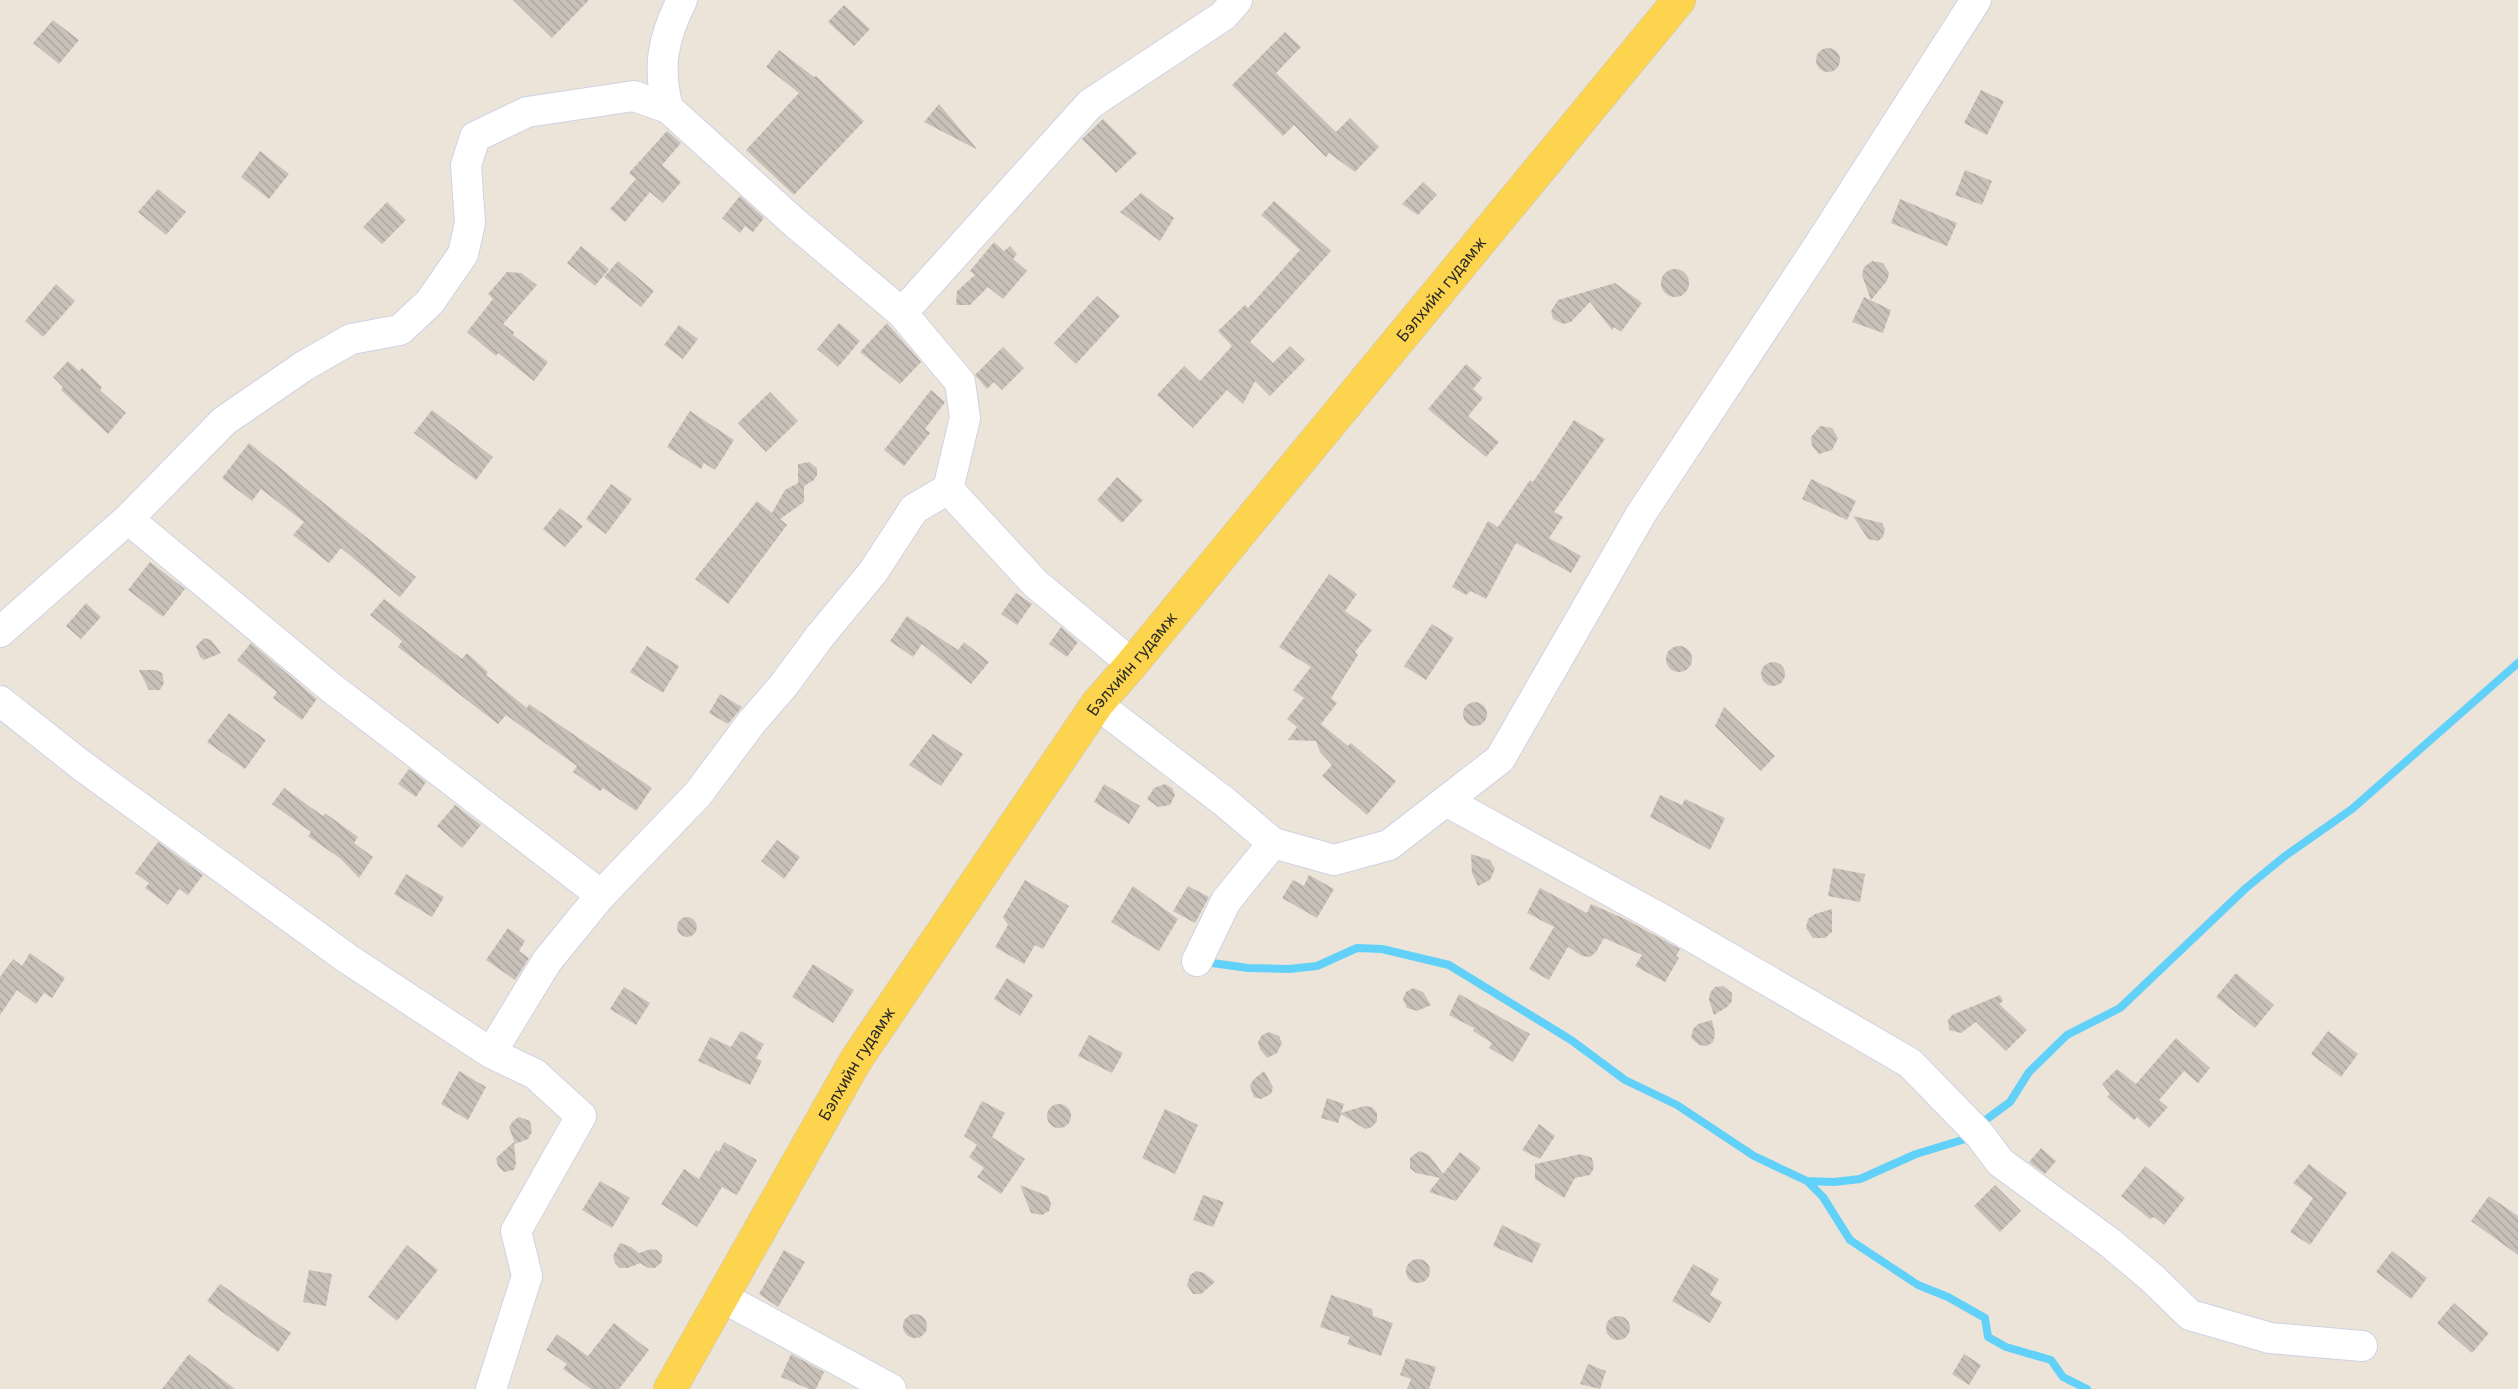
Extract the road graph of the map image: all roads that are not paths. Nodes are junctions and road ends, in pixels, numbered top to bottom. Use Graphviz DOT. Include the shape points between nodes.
graph roads {
  1 [pos="682,0"];
  2 [pos="1237,0"];
  3 [pos="1679,0"];
  4 [pos="1976,0"];
  5 [pos="668,108"];
  6 [pos="902,314"];
  7 [pos="948,489"];
  8 [pos="128,519"];
  9 [pos="0,632"];
  10 [pos="1132,664"];
  11 [pos="0,700"];
  12 [pos="1096,704"];
  13 [pos="1446,801"];
  14 [pos="1273,843"];
  15 [pos="601,895"];
  16 [pos="1197,961"];
  17 [pos="491,1053"];
  18 [pos="724,1298"];
  19 [pos="2362,1346"];
  20 [pos="491,1389"];
  21 [pos="670,1389"];
  22 [pos="891,1389"];
  1 -- 5 [label="street" via="665,39 662,62"];
  2 -- 6 [label="street" via="1223,16 1090,104"];
  3 -- 10 [label="main road, Бэлхийн гудамж"];
  4 -- 13 [label="street" via="1641,514 1500,759"];
  5 -- 6 [label="street"];
  5 -- 8 [label="street" via="633,96 527,112 475,137 466,165 470,223 463,254 429,302 400,330 351,339 224,421"];
  6 -- 7 [label="street" via="960,382 965,418"];
  7 -- 10 [label="street" via="1036,584"];
  7 -- 15 [label="street" via="914,509 873,572 698,794"];
  8 -- 9 [label="street"];
  8 -- 15 [label="street" via="329,686"];
  10 -- 12 [label="main road, Бэлхийн гудамж"];
  11 -- 17 [label="street" via="81,765 348,959"];
  12 -- 14 [label="street"];
  12 -- 18 [label="main road, Бэлхийн гудамж" via="856,1060"];
  13 -- 14 [label="street" via="1389,845 1334,860"];
  13 -- 19 [label="street" via="1665,921 1910,1063 1980,1135 2000,1162 2109,1242 2190,1315 2270,1338"];
  14 -- 16 [label="street" via="1226,901"];
  15 -- 17 [label="street" via="547,961"];
  17 -- 20 [label="street" via="535,1074 581,1116 516,1231 527,1276"];
  18 -- 21 [label="main road, Бэлхийн гудамж"];
  18 -- 22 [label="street"];
}
